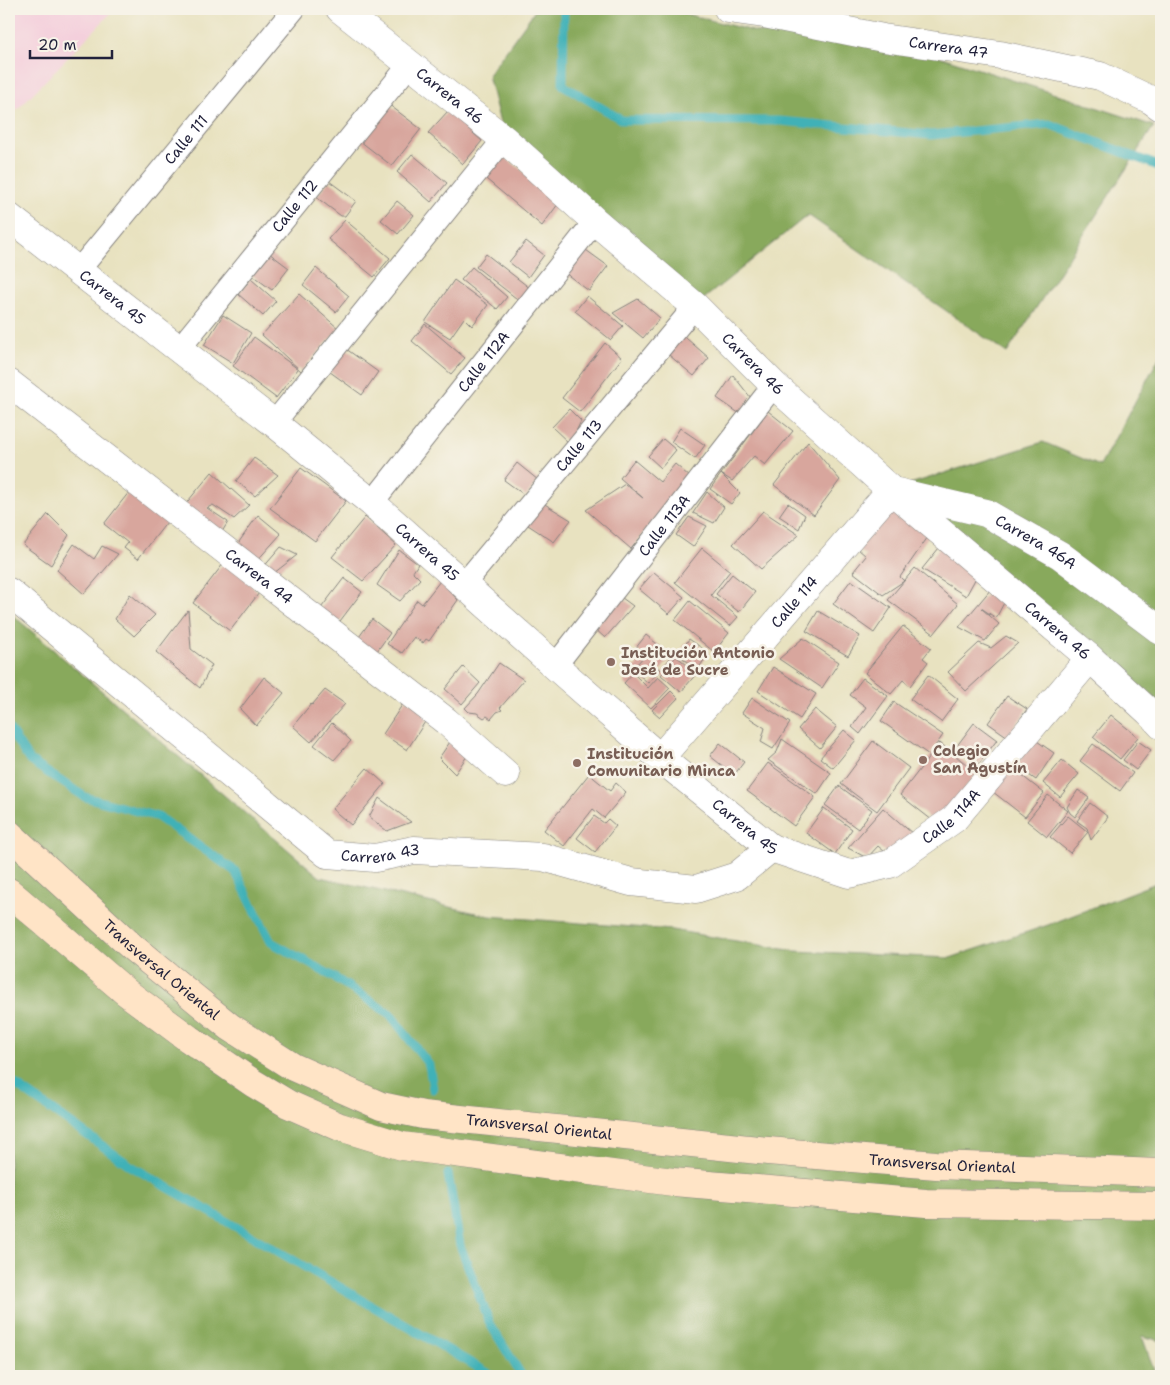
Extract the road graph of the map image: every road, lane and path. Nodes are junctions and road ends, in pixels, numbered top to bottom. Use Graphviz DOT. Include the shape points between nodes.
graph roads {
  1 [pos="294,9"];
  2 [pos="340,9"];
  3 [pos="728,9"];
  4 [pos="410,64"];
  5 [pos="1161,107"];
  6 [pos="504,139"];
  7 [pos="9,217"];
  8 [pos="595,221"];
  9 [pos="78,271"];
  10 [pos="696,306"];
  11 [pos="179,349"];
  12 [pos="9,383"];
  13 [pos="774,385"];
  14 [pos="274,423"];
  15 [pos="891,490"];
  16 [pos="372,503"];
  17 [pos="464,584"];
  18 [pos="9,592"];
  19 [pos="1161,631"];
  20 [pos="1090,658"];
  21 [pos="554,666"];
  22 [pos="1161,726"];
  23 [pos="660,758"];
  24 [pos="506,774"];
  25 [pos="9,834"];
  26 [pos="771,848"];
  27 [pos="849,874"];
  28 [pos="9,892"];
  29 [pos="1161,1173"];
  30 [pos="1161,1206"];
  1 -- 9 [label="street, Calle 111"];
  2 -- 4 [label="street, Carrera 46"];
  3 -- 5 [label="street, Carrera 47" via="883,38 1000,55 1100,76"];
  4 -- 6 [label="street, Carrera 46"];
  4 -- 11 [label="street, Calle 112"];
  6 -- 8 [label="street, Carrera 46"];
  6 -- 14 [label="street"];
  7 -- 9 [label="street, Carrera 45"];
  8 -- 10 [label="street, Carrera 46"];
  8 -- 16 [label="street, Calle 112A"];
  9 -- 11 [label="street, Carrera 45"];
  10 -- 13 [label="street, Carrera 46"];
  10 -- 17 [label="street, Calle 113"];
  11 -- 14 [label="street, Carrera 45"];
  12 -- 24 [label="street, Carrera 44" via="446,721"];
  13 -- 15 [label="street, Carrera 46"];
  13 -- 21 [label="street, Calle 113A"];
  14 -- 16 [label="street, Carrera 45"];
  15 -- 19 [label="street, Carrera 46A" via="986,513 1060,555"];
  15 -- 20 [label="street, Carrera 46"];
  15 -- 23 [label="street, Calle 114"];
  16 -- 17 [label="street, Carrera 45"];
  17 -- 21 [label="street, Carrera 45"];
  18 -- 26 [label="street, Carrera 43" via="326,854 375,858 414,850 543,856 631,882 696,888 737,876"];
  20 -- 22 [label="street, Carrera 46"];
  20 -- 27 [label="street, Calle 114A" via="954,819 890,864"];
  21 -- 23 [label="street, Carrera 45"];
  23 -- 26 [label="street, Carrera 45"];
  25 -- 29 [label="main road, Transversal Oriental" via="132,948 230,1027 293,1067 381,1106 423,1115 936,1166"];
  26 -- 27 [label="street, Carrera 45"];
  28 -- 30 [label="main road" via="126,992 253,1083 288,1104 340,1127 402,1146 673,1182 916,1202"];
}
